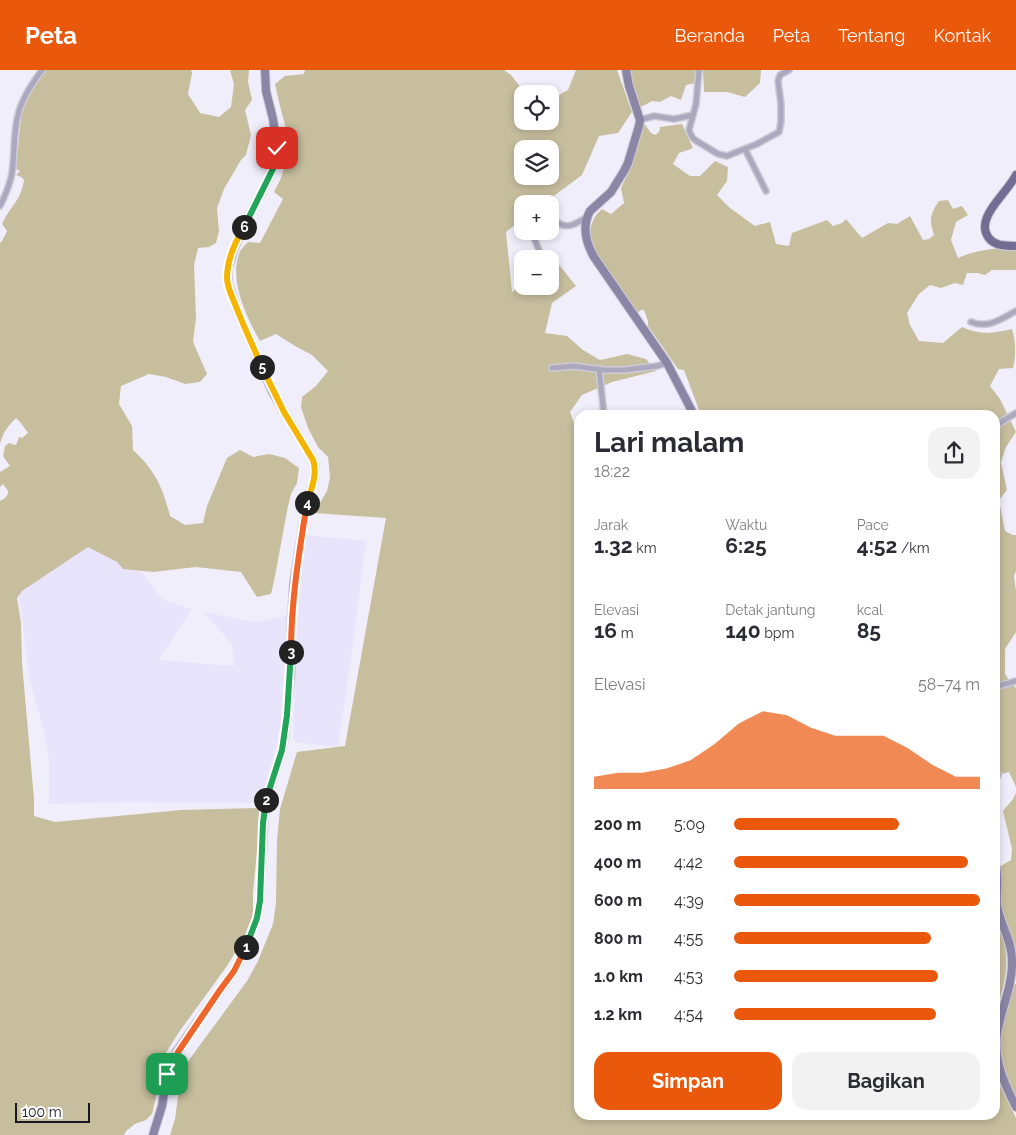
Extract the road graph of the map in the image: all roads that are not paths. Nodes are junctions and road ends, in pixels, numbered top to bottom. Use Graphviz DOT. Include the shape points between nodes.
graph roads {
  1 [pos="42,70"];
  2 [pos="265,70"];
  3 [pos="626,70"];
  4 [pos="700,70"];
  5 [pos="789,70"];
  6 [pos="693,115"];
  7 [pos="640,120"];
  8 [pos="745,149"];
  9 [pos="1016,175"];
  10 [pos="766,191"];
  11 [pos="0,206"];
  12 [pos="587,217"];
  13 [pos="559,224"];
  14 [pos="535,240"];
  15 [pos="1016,246"];
  16 [pos="539,250"];
  17 [pos="1014,312"];
  18 [pos="1016,320"];
  19 [pos="971,322"];
  20 [pos="667,363"];
  21 [pos="552,368"];
  22 [pos="599,369"];
  23 [pos="603,410"];
  24 [pos="691,410"];
  25 [pos="1016,413"];
  26 [pos="1000,423"];
  27 [pos="1016,681"];
  28 [pos="1000,686"];
  29 [pos="1000,915"];
  30 [pos="1000,1023"];
  31 [pos="1000,1068"];
  32 [pos="1016,1107"];
  33 [pos="153,1135"];
  1 -- 11 [label="street" via="29,88 18,113 12,174"];
  2 -- 33 [label="main road" via="276,140 275,165 234,249 228,283 272,391 313,460 314,476 295,576 291,670 282,750 264,816 257,918 237,967 170,1066"];
  3 -- 7 [label="main road"];
  4 -- 6 [label="street"];
  5 -- 8 [label="street" via="778,80 782,122 779,132"];
  6 -- 7 [label="street" via="674,120 654,116"];
  6 -- 8 [label="street" via="689,131 695,140 724,156"];
  7 -- 12 [label="main road" via="624,171"];
  8 -- 10 [label="street"];
  9 -- 15 [label="main road" via="987,216 985,226 991,241"];
  12 -- 13 [label="street" via="568,226"];
  12 -- 20 [label="main road" via="590,251"];
  14 -- 16 [label="street"];
  17 -- 18 [label="street"];
  17 -- 19 [label="street" via="990,324"];
  20 -- 22 [label="street" via="624,370"];
  20 -- 24 [label="main road"];
  21 -- 22 [label="street"];
  22 -- 23 [label="street"];
  25 -- 26 [label="street"];
  27 -- 28 [label="street"];
  29 -- 30 [label="main road" via="1008,935 1012,973"];
  31 -- 32 [label="main road"];
}
